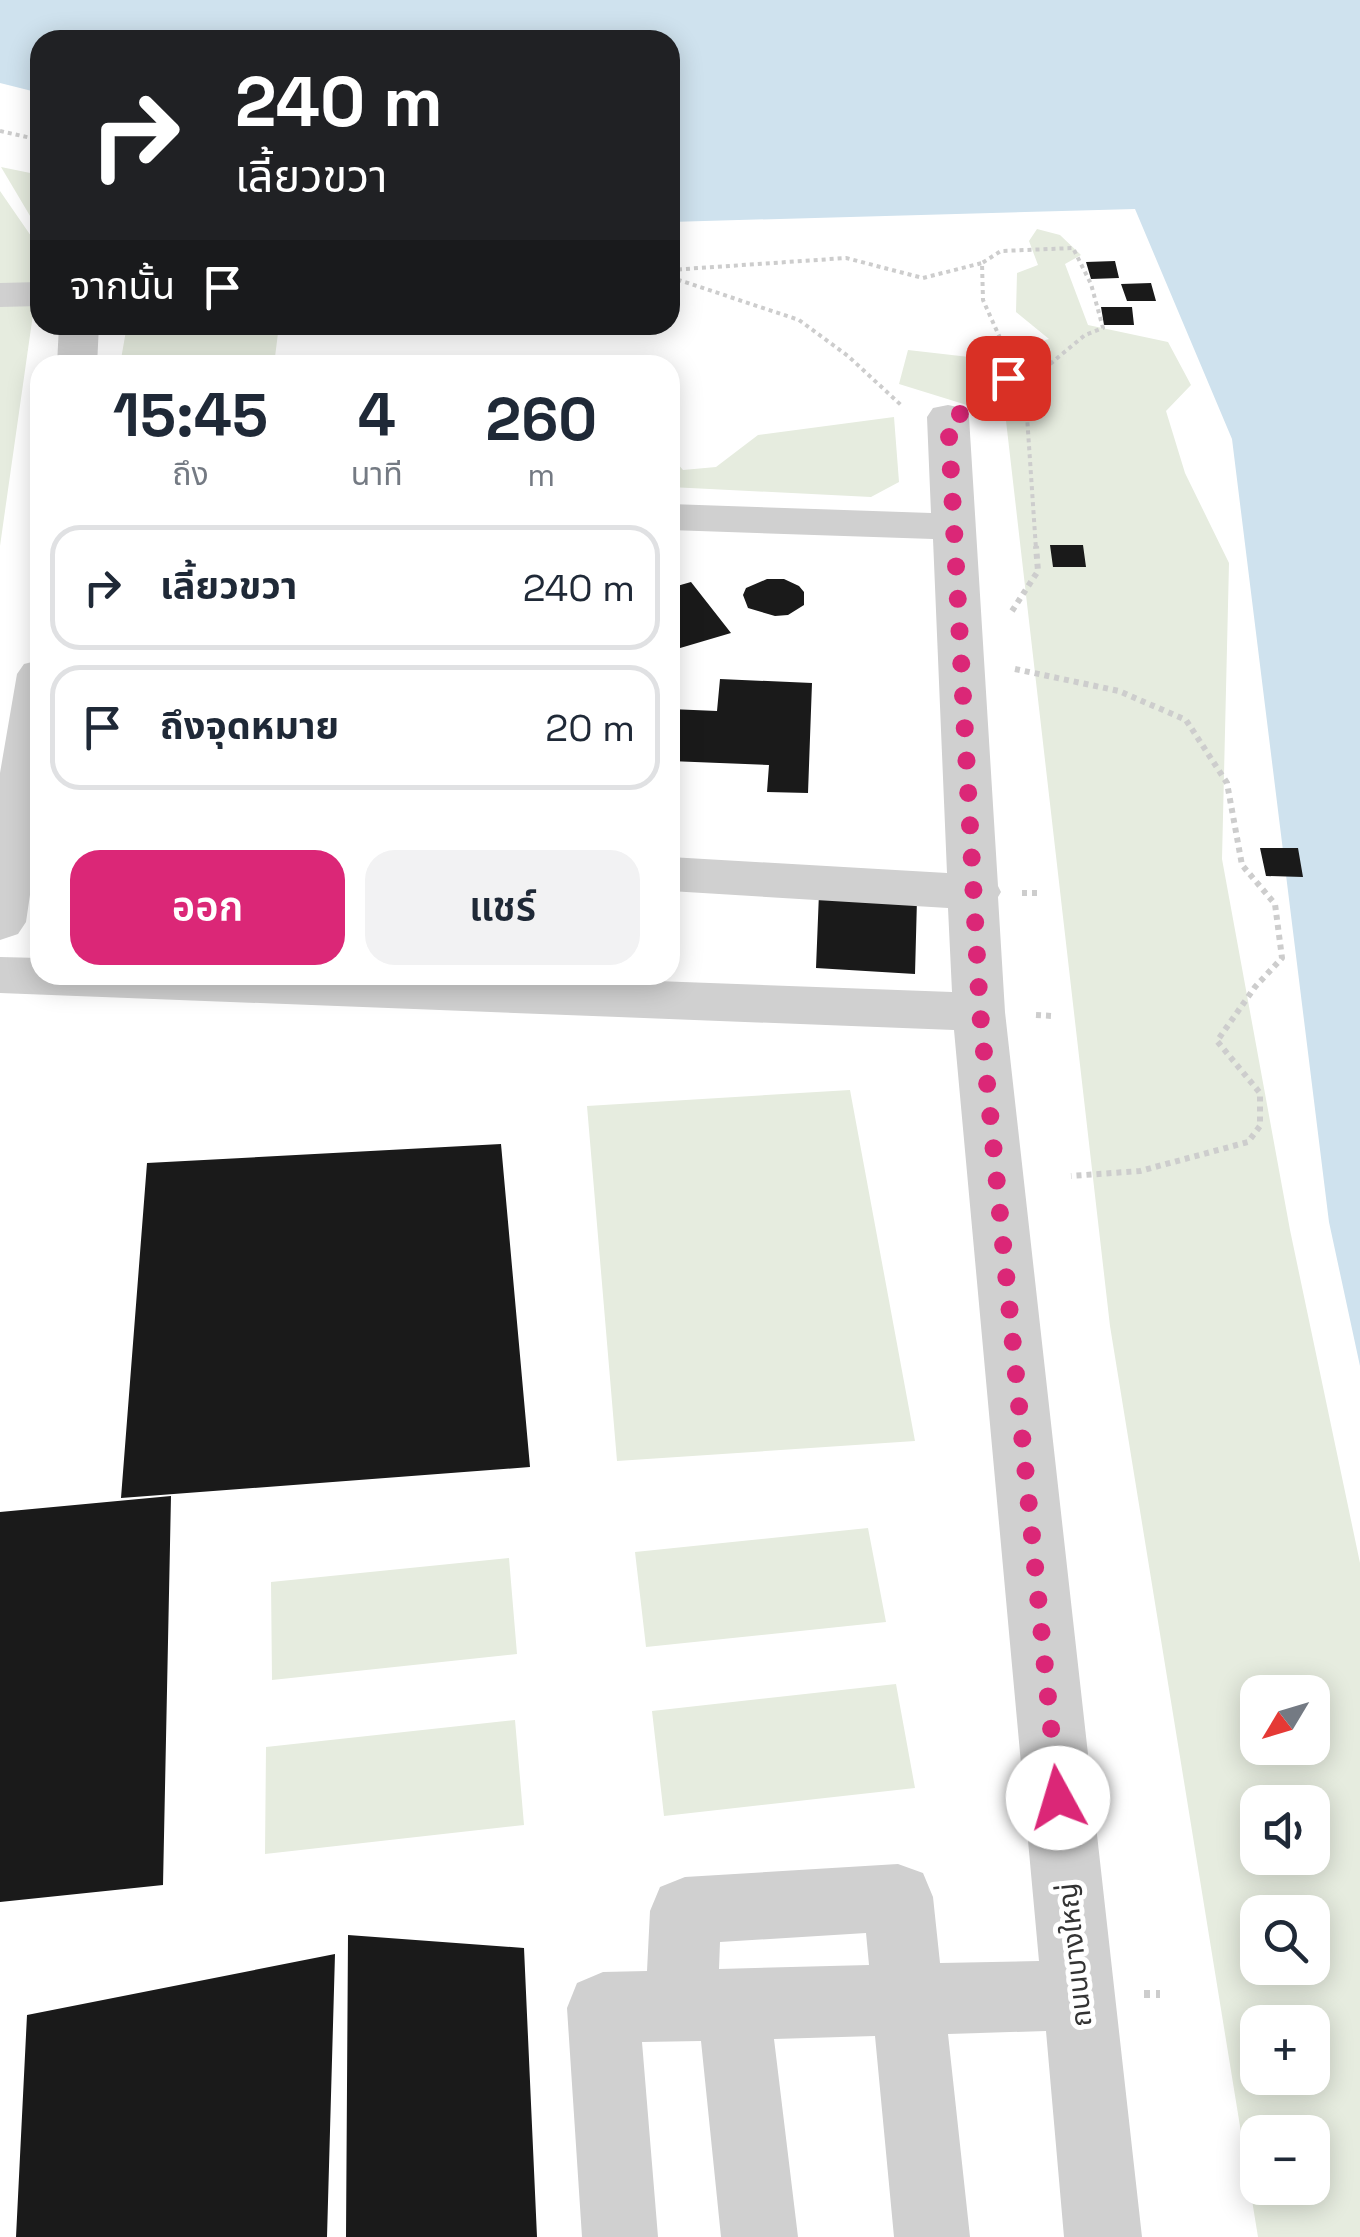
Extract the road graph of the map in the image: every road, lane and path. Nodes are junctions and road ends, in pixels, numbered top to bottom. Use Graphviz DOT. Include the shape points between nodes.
graph roads {
  1 [pos="0,130"];
  2 [pos="30,138"];
  3 [pos="982,263"];
  4 [pos="680,273"];
  5 [pos="680,278"];
  6 [pos="30,294"];
  7 [pos="0,295"];
  8 [pos="930,417"];
  9 [pos="680,517"];
  10 [pos="952,528"];
  11 [pos="1009,616"];
  12 [pos="1016,669"];
  13 [pos="30,800"];
  14 [pos="27,838"];
  15 [pos="680,875"];
  16 [pos="976,892"];
  17 [pos="0,922"];
  18 [pos="0,976"];
  19 [pos="30,977"];
  20 [pos="245,985"];
  21 [pos="980,1012"];
  22 [pos="1071,1176"];
  23 [pos="1078,1995"];
  24 [pos="910,2000"];
  25 [pos="708,2005"];
  26 [pos="620,2237"];
  27 [pos="760,2237"];
  28 [pos="932,2237"];
  29 [pos="1103,2237"];
  1 -- 2 [label="path"];
  3 -- 4 [label="path" via="923,278 846,258"];
  3 -- 8 [label="path" via="983,300 1004,346 1008,378 991,406"];
  3 -- 11 [label="path" via="1001,251 1073,248 1092,284 1103,328 1044,369 1046,392 1027,416 1038,571"];
  5 -- 8 [label="path" via="799,320"];
  6 -- 7 [label="street"];
  8 -- 10 [label="street, ถนนบางใหญ่"];
  9 -- 10 [label="street"];
  10 -- 16 [label="street, ถนนบางใหญ่"];
  12 -- 22 [label="path" via="1119,692 1186,720 1226,783 1242,865 1276,904 1282,958 1262,974 1217,1041 1260,1093 1260,1126 1248,1142 1140,1171"];
  13 -- 14 [label="street"];
  14 -- 17 [label="street"];
  15 -- 16 [label="street"];
  16 -- 21 [label="street, ถนนบางใหญ่"];
  18 -- 19 [label="street"];
  20 -- 21 [label="street"];
  21 -- 23 [label="street, ถนนบางใหญ่"];
  23 -- 24 [label="street"];
  23 -- 29 [label="street, ถนนบางใหญ่"];
  24 -- 25 [label="street"];
  24 -- 25 [label="street" via="898,1897 685,1911"];
  24 -- 28 [label="street"];
  25 -- 26 [label="street" via="603,2008"];
  25 -- 27 [label="street"];
}
